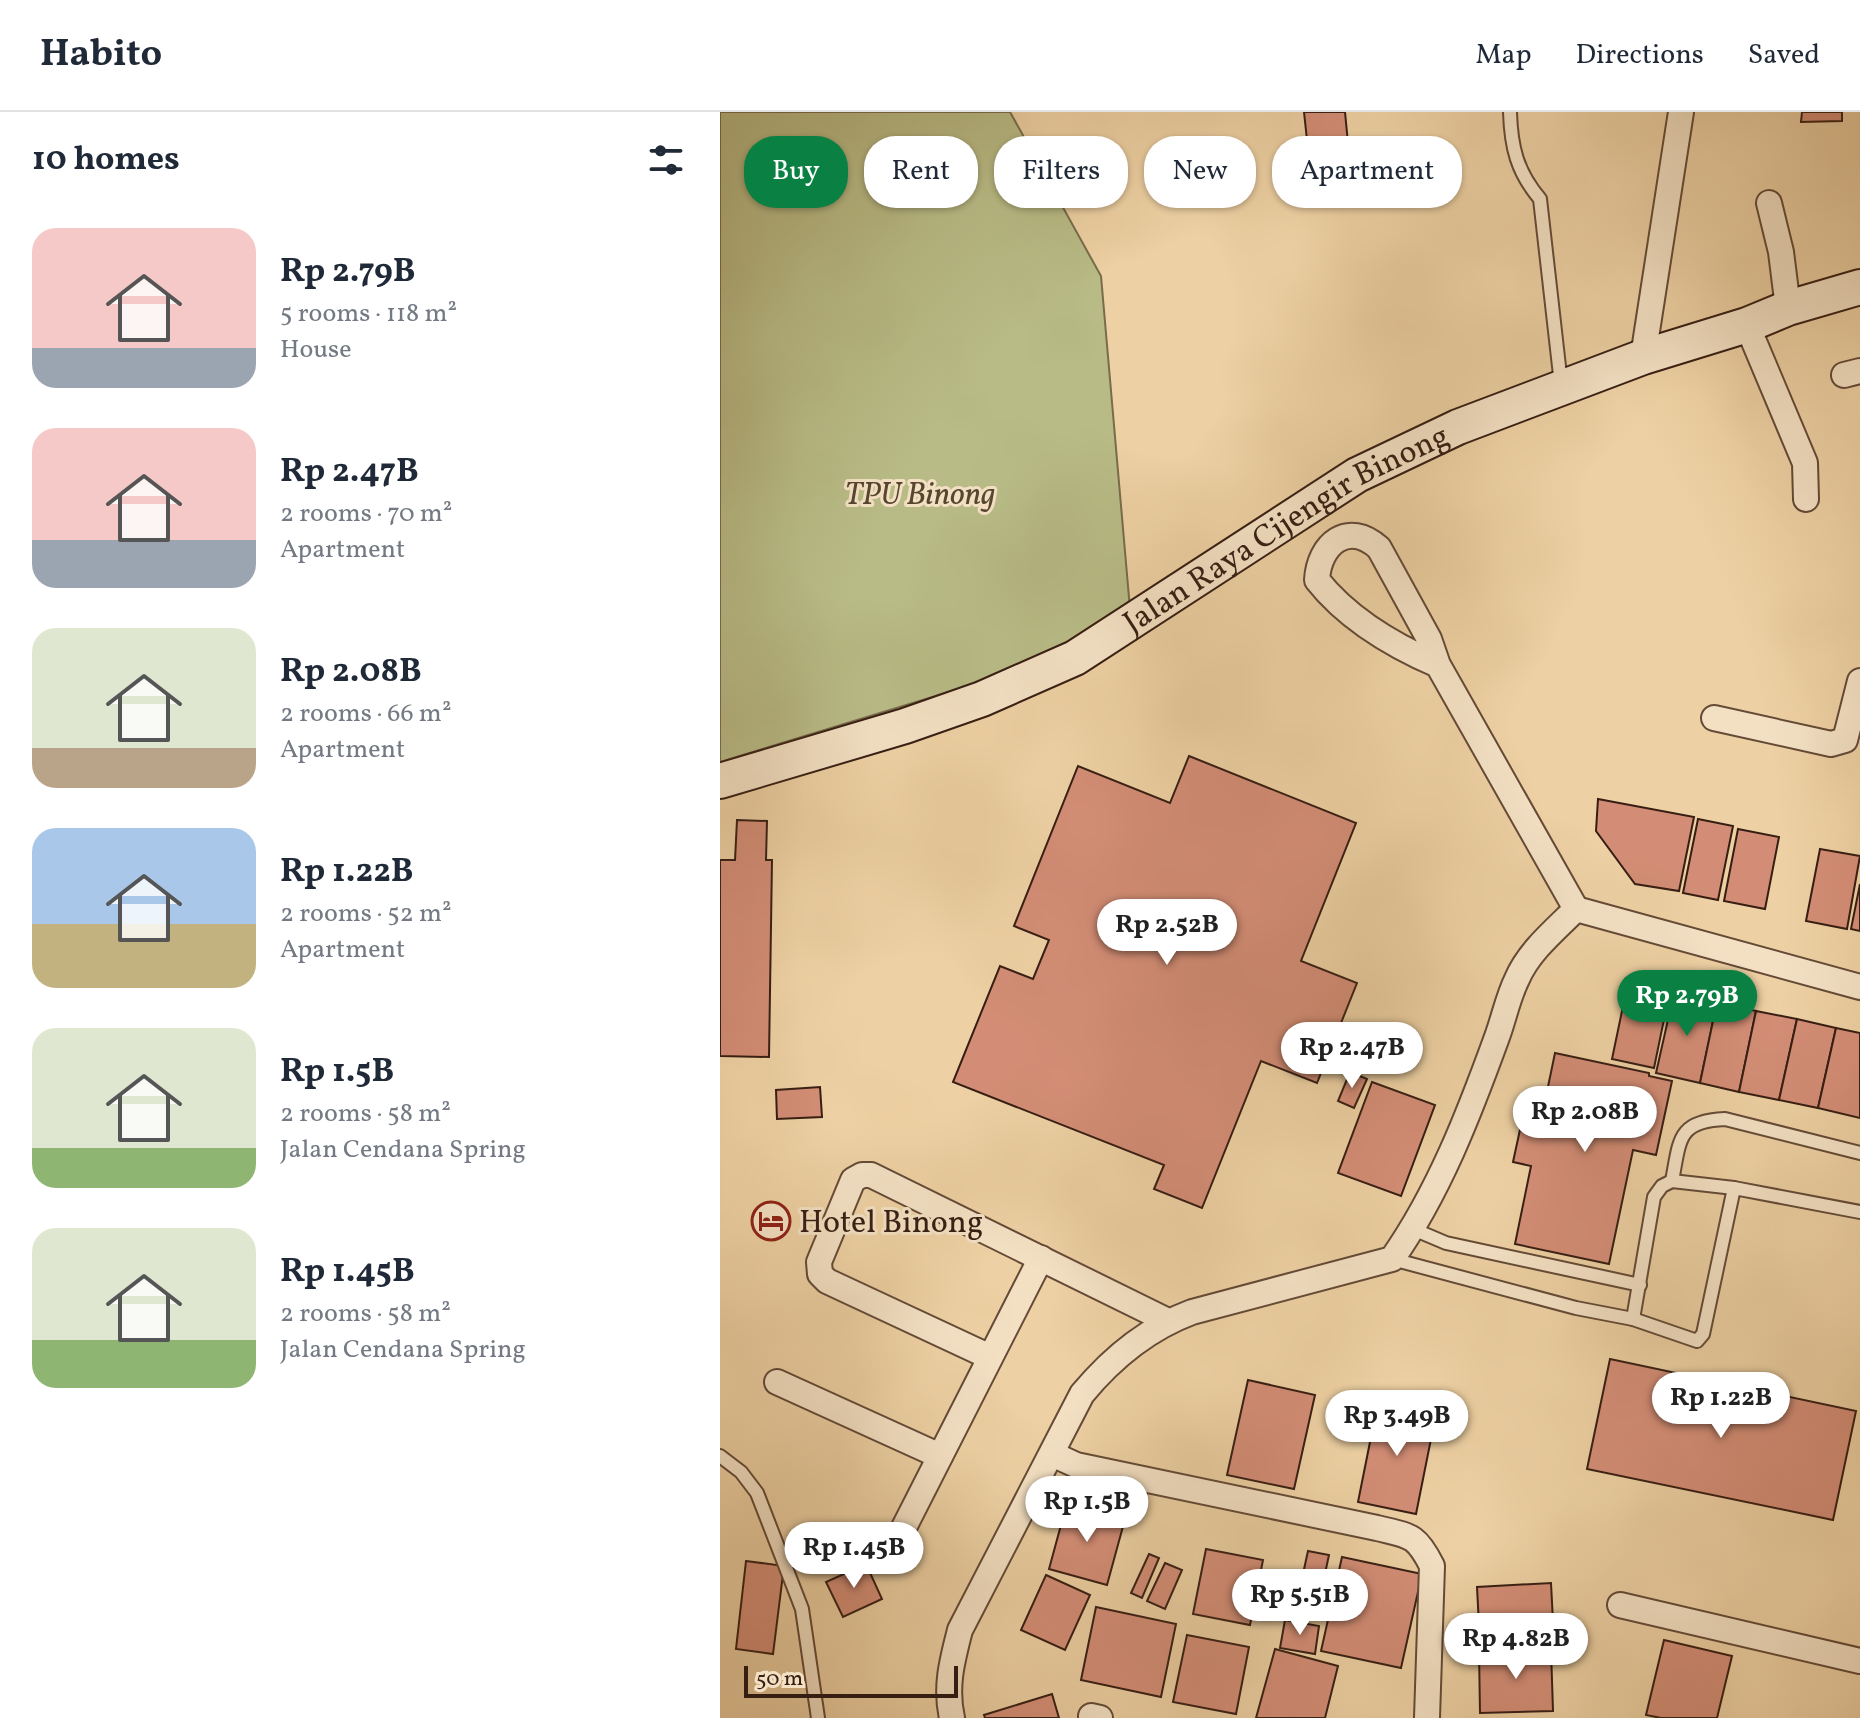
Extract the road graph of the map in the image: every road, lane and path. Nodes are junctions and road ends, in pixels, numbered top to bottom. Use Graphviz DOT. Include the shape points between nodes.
graph roads {
  1 [pos="1510,112"];
  2 [pos="1681,112"];
  3 [pos="1769,203"];
  4 [pos="1860,287"];
  5 [pos="1788,308"];
  6 [pos="1747,325"];
  7 [pos="1643,357"];
  8 [pos="1562,386"];
  9 [pos="1806,499"];
  10 [pos="1438,665"];
  11 [pos="1860,681"];
  12 [pos="1714,718"];
  13 [pos="720,781"];
  14 [pos="1576,909"];
  15 [pos="1860,987"];
  16 [pos="1860,1153"];
  17 [pos="1672,1181"];
  18 [pos="1734,1188"];
  19 [pos="1860,1212"];
  20 [pos="1413,1229"];
  21 [pos="1041,1258"];
  22 [pos="1392,1259"];
  23 [pos="1640,1285"];
  24 [pos="1633,1319"];
  25 [pos="1168,1321"];
  26 [pos="990,1357"];
  27 [pos="777,1382"];
  28 [pos="1052,1454"];
  29 [pos="720,1456"];
  30 [pos="940,1456"];
  31 [pos="892,1551"];
  32 [pos="1620,1605"];
  33 [pos="1860,1661"];
  34 [pos="818,1718"];
  35 [pos="952,1718"];
  36 [pos="1427,1718"];
  1 -- 8 [label="lane" via="1513,154 1540,199"];
  2 -- 7 [label="street"];
  3 -- 5 [label="street"];
  4 -- 5 [label="street, Jalan Raya Cijengir Binong"];
  5 -- 6 [label="street, Jalan Raya Cijengir Binong"];
  6 -- 7 [label="street, Jalan Raya Cijengir Binong"];
  6 -- 9 [label="street" via="1805,463"];
  7 -- 8 [label="street, Jalan Raya Cijengir Binong"];
  8 -- 13 [label="street, Jalan Raya Cijengir Binong" via="1357,475 1075,658 905,726"];
  10 -- 10 [label="street" via="1406,651 1325,591 1317,580 1317,567 1320,556 1338,539 1357,535 1379,548"];
  10 -- 14 [label="street"];
  11 -- 12 [label="street" via="1845,740 1831,744"];
  14 -- 15 [label="street"];
  14 -- 20 [label="street" via="1532,954 1517,979 1460,1131"];
  16 -- 17 [label="lane" via="1725,1119 1704,1120 1689,1126 1679,1144"];
  17 -- 18 [label="lane"];
  17 -- 23 [label="lane" via="1654,1197"];
  18 -- 19 [label="lane"];
  18 -- 24 [label="lane" via="1700,1338"];
  20 -- 22 [label="street"];
  20 -- 23 [label="lane" via="1446,1243"];
  21 -- 25 [label="street"];
  21 -- 26 [label="street"];
  21 -- 26 [label="street" via="871,1175 853,1180 819,1262 820,1274"];
  22 -- 24 [label="lane"];
  22 -- 25 [label="street"];
  23 -- 24 [label="lane"];
  25 -- 28 [label="street" via="1103,1367 1082,1394"];
  26 -- 30 [label="street"];
  27 -- 30 [label="street"];
  28 -- 35 [label="street" via="960,1630 949,1678"];
  28 -- 36 [label="street" via="1076,1465 1405,1534 1421,1543 1432,1566"];
  29 -- 34 [label="lane" via="757,1493 802,1609"];
  30 -- 31 [label="street"];
  32 -- 33 [label="street"];
}
